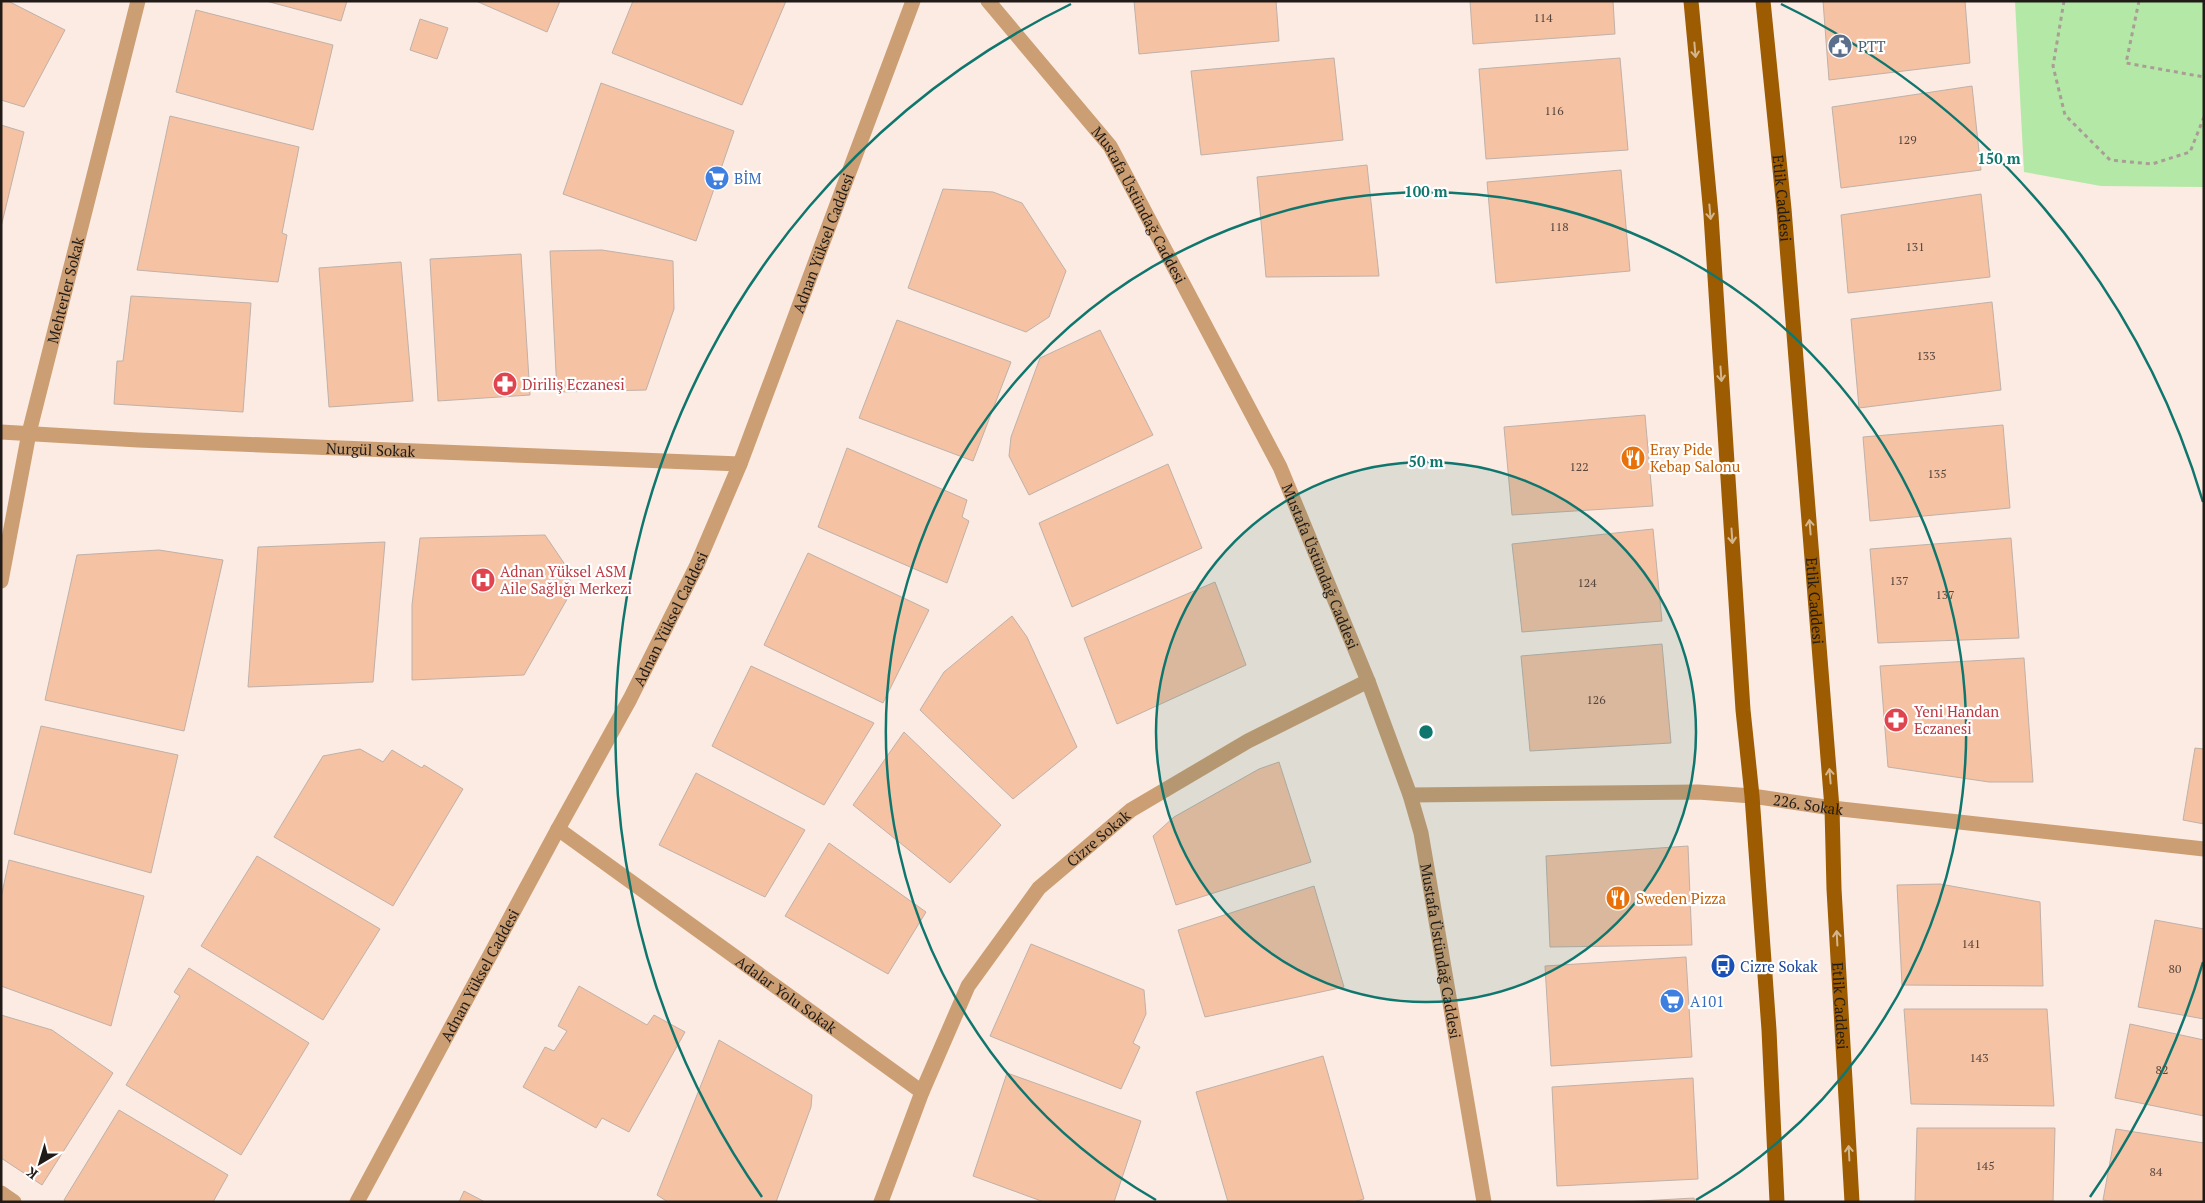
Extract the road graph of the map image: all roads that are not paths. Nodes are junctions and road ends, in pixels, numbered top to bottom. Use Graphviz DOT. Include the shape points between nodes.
graph roads {
  1 [pos="138,1"];
  2 [pos="913,1"];
  3 [pos="988,1"];
  4 [pos="1691,1"];
  5 [pos="1763,1"];
  6 [pos="1,432"];
  7 [pos="29,433"];
  8 [pos="740,464"];
  9 [pos="1,581"];
  10 [pos="1368,681"];
  11 [pos="1410,795"];
  12 [pos="1752,796"];
  13 [pos="1832,808"];
  14 [pos="558,829"];
  15 [pos="2204,850"];
  16 [pos="922,1092"];
  17 [pos="1,1193"];
  18 [pos="14,1202"];
  19 [pos="357,1202"];
  20 [pos="881,1202"];
  21 [pos="1484,1202"];
  22 [pos="1776,1202"];
  23 [pos="1852,1202"];
  1 -- 7 [label="street, Mehterler Sokak"];
  2 -- 8 [label="street, Adnan Yüksel Caddesi"];
  3 -- 10 [label="street, Mustafa Üstündağ Caddesi" via="1110,146 1280,467"];
  4 -- 12 [label="main road, one-way" via="1711,215 1742,700"];
  13 -- 5 [label="main road, Etlik Caddesi, one-way" via="1784,210"];
  6 -- 7 [label="street, Nurgül Sokak"];
  7 -- 8 [label="street, Nurgül Sokak" via="148,441"];
  7 -- 9 [label="street, Mehterler Sokak"];
  8 -- 14 [label="street, Adnan Yüksel Caddesi" via="696,566 630,699"];
  10 -- 11 [label="street, Mustafa Üstündağ Caddesi"];
  10 -- 16 [label="street, Cizre Sokak" via="1248,741 1131,810 1039,888 968,986"];
  11 -- 12 [label="street, 226. Sokak" via="1698,792"];
  11 -- 21 [label="street, Mustafa Üstündağ Caddesi" via="1421,833"];
  12 -- 13 [label="street, 226. Sokak"];
  12 -- 22 [label="main road" via="1769,1030"];
  13 -- 15 [label="street, 226. Sokak"];
  23 -- 13 [label="main road, Etlik Caddesi, one-way" via="1834,899"];
  14 -- 16 [label="street, Adalar Yolu Sokak"];
  14 -- 19 [label="street, Adnan Yüksel Caddesi"];
  16 -- 20 [label="street"];
  17 -- 18 [label="street"];
}
